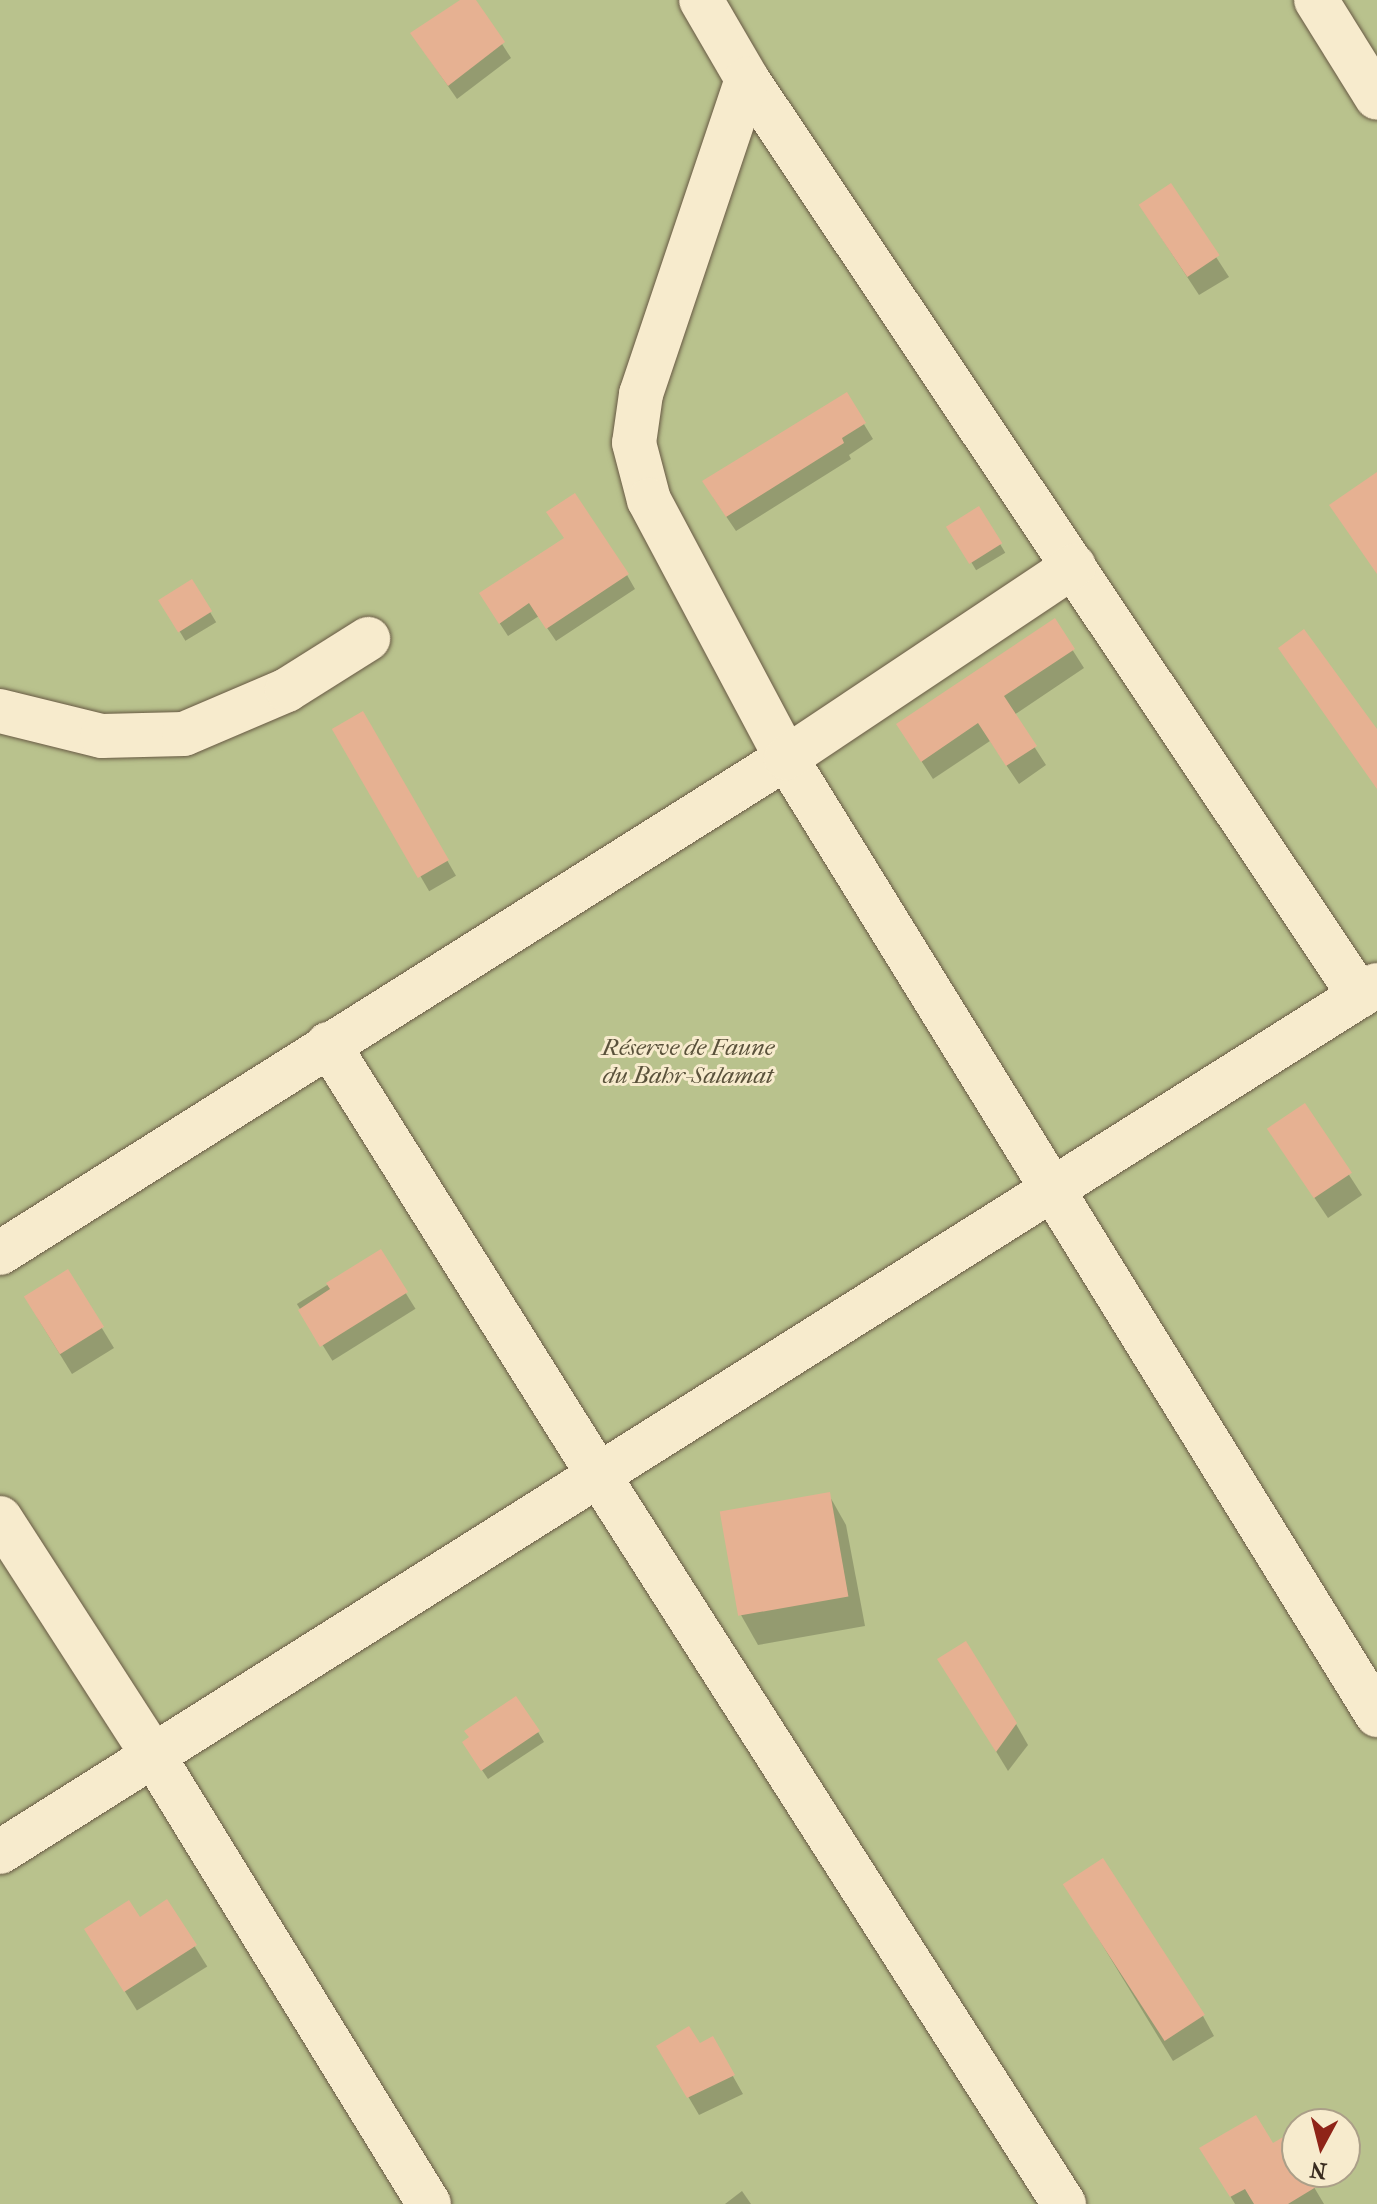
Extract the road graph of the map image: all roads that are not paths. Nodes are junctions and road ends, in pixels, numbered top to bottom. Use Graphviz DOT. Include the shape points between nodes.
graph roads {
  1 [pos="701,0"];
  2 [pos="1316,0"];
  3 [pos="747,79"];
  4 [pos="1377,98"];
  5 [pos="1074,566"];
  6 [pos="368,639"];
  7 [pos="0,711"];
  8 [pos="786,758"];
  9 [pos="1369,991"];
  10 [pos="328,1044"];
  11 [pos="1053,1188"];
  12 [pos="0,1253"];
  13 [pos="599,1476"];
  14 [pos="0,1518"];
  15 [pos="1377,1715"];
  16 [pos="153,1755"];
  17 [pos="0,1852"];
  18 [pos="429,2204"];
  19 [pos="1064,2204"];
  1 -- 3 [label="street"];
  2 -- 4 [label="street"];
  3 -- 5 [label="street"];
  3 -- 8 [label="street" via="641,394 634,443 649,500"];
  5 -- 8 [label="street"];
  5 -- 9 [label="street"];
  6 -- 7 [label="street" via="287,690 184,734 102,736"];
  8 -- 10 [label="street"];
  8 -- 11 [label="street"];
  9 -- 11 [label="street"];
  10 -- 12 [label="street"];
  10 -- 13 [label="street"];
  11 -- 13 [label="street"];
  11 -- 15 [label="street"];
  13 -- 16 [label="street"];
  13 -- 19 [label="street"];
  14 -- 16 [label="street"];
  16 -- 17 [label="street"];
  16 -- 18 [label="street"];
}
